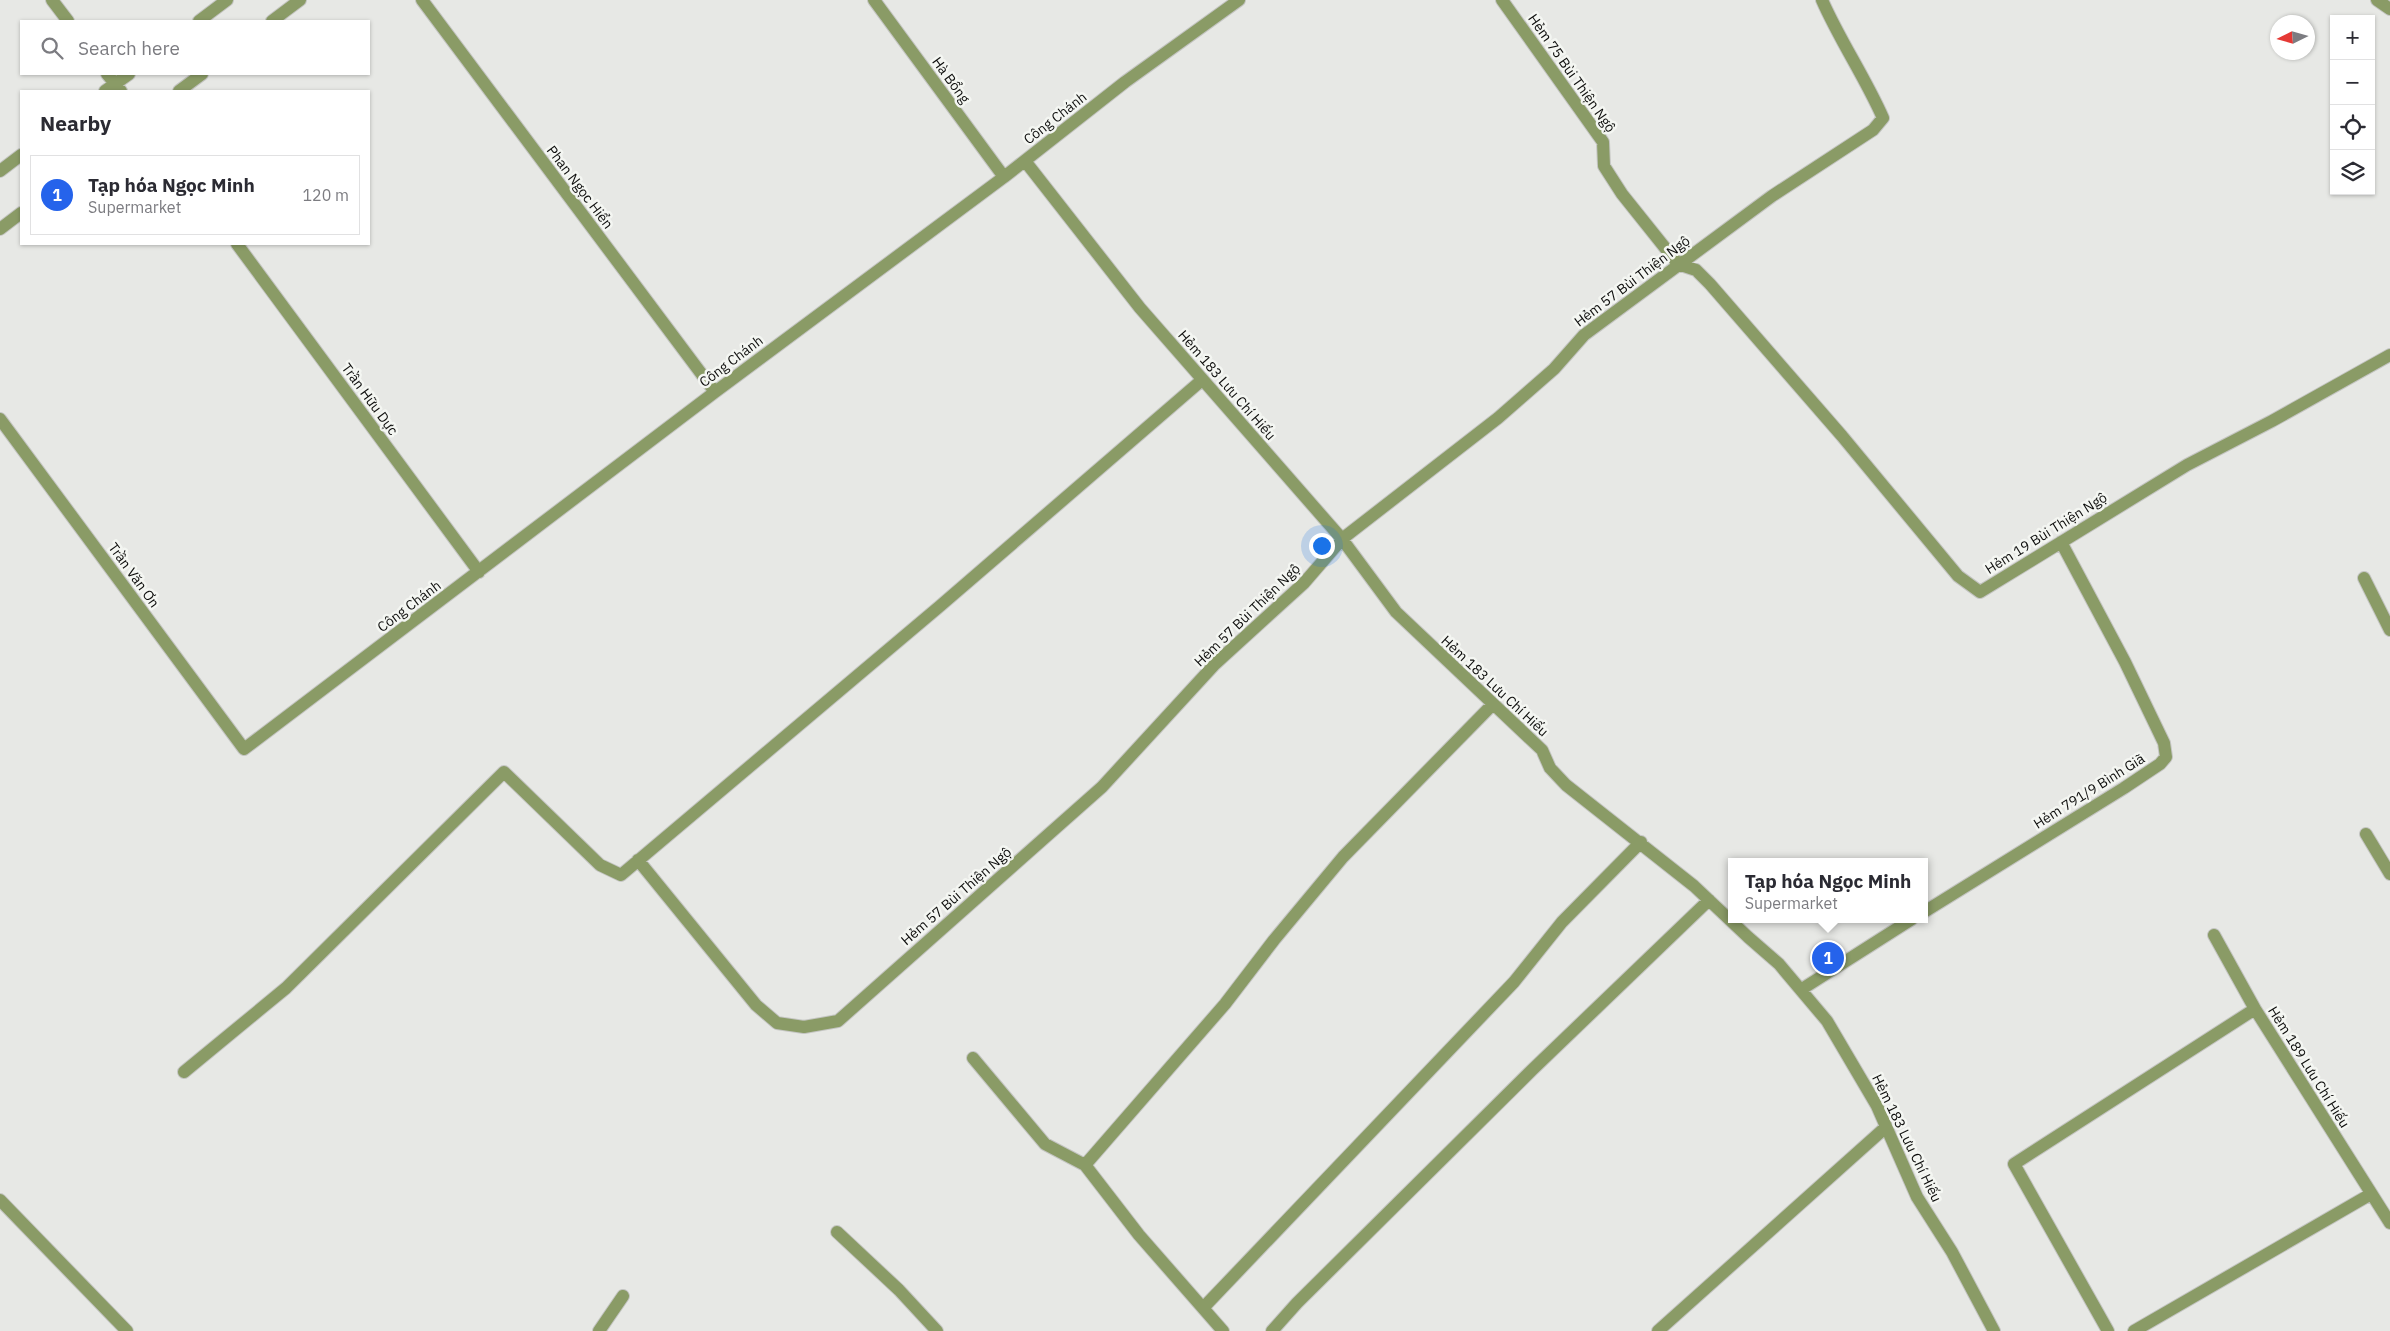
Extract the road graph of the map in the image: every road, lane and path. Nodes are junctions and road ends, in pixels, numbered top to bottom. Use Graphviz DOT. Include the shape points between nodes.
graph roads {
  1 [pos="52,0"];
  2 [pos="228,0"];
  3 [pos="300,0"];
  4 [pos="422,0"];
  5 [pos="874,0"];
  6 [pos="1239,0"];
  7 [pos="1502,0"];
  8 [pos="1822,0"];
  9 [pos="2377,0"];
  10 [pos="2390,9"];
  11 [pos="67,20"];
  12 [pos="200,20"];
  13 [pos="273,20"];
  14 [pos="127,75"];
  15 [pos="201,75"];
  16 [pos="112,85"];
  17 [pos="180,90"];
  18 [pos="20,156"];
  19 [pos="1025,161"];
  20 [pos="0,171"];
  21 [pos="1004,177"];
  22 [pos="20,214"];
  23 [pos="0,229"];
  24 [pos="238,245"];
  25 [pos="1678,264"];
  26 [pos="2390,356"];
  27 [pos="1202,380"];
  28 [pos="715,392"];
  29 [pos="0,419"];
  30 [pos="1342,539"];
  31 [pos="2061,542"];
  32 [pos="479,572"];
  33 [pos="2364,578"];
  34 [pos="2390,630"];
  35 [pos="1493,704"];
  36 [pos="244,749"];
  37 [pos="2366,834"];
  38 [pos="1641,842"];
  39 [pos="638,860"];
  40 [pos="2390,874"];
  41 [pos="1709,900"];
  42 [pos="1928,910"];
  43 [pos="1728,918"];
  44 [pos="1733,923"];
  45 [pos="1906,923"];
  46 [pos="2214,935"];
  47 [pos="1802,990"];
  48 [pos="2255,1009"];
  49 [pos="973,1058"];
  50 [pos="184,1072"];
  51 [pos="1886,1127"];
  52 [pos="1085,1165"];
  53 [pos="2371,1194"];
  54 [pos="0,1200"];
  55 [pos="2388,1214"];
  56 [pos="837,1232"];
  57 [pos="623,1296"];
  58 [pos="1202,1308"];
  59 [pos="127,1331"];
  60 [pos="599,1331"];
  61 [pos="937,1331"];
  62 [pos="1223,1331"];
  63 [pos="1272,1331"];
  64 [pos="1658,1331"];
  65 [pos="1994,1331"];
  66 [pos="2108,1331"];
  67 [pos="2134,1331"];
  1 -- 11 [label="street"];
  2 -- 12 [label="street"];
  3 -- 13 [label="street"];
  4 -- 28 [label="street, Phan Ngọc Hiển"];
  5 -- 21 [label="street, Hà Bổng"];
  6 -- 19 [label="street, Công Chánh" via="1125,82"];
  7 -- 25 [label="street, Hẻm 75 Bùi Thiện Ngộ" via="1603,142 1604,166 1622,194"];
  8 -- 25 [label="street, Hẻm 57 Bùi Thiện Ngộ" via="1883,118 1874,130 1772,196"];
  9 -- 10 [label="street"];
  14 -- 16 [label="street"];
  15 -- 17 [label="street"];
  18 -- 20 [label="street"];
  19 -- 21 [label="street, Công Chánh"];
  19 -- 27 [label="street, Hẻm 183 Lưu Chí Hiếu" via="1140,308"];
  21 -- 28 [label="street, Công Chánh"];
  22 -- 23 [label="street"];
  24 -- 32 [label="street, Trần Hữu Dực"];
  25 -- 30 [label="street, Hẻm 57 Bùi Thiện Ngộ" via="1584,334 1554,369 1498,418"];
  25 -- 31 [label="street, Hẻm 19 Bùi Thiện Ngộ" via="1696,270 1710,284 1958,576 1980,592"];
  26 -- 31 [label="street, Hẻm 19 Bùi Thiện Ngộ" via="2187,465"];
  27 -- 30 [label="street, Hẻm 183 Lưu Chí Hiếu"];
  27 -- 39 [label="street" via="948,600"];
  28 -- 32 [label="street, Công Chánh"];
  29 -- 36 [label="street, Trần Văn Ơn"];
  30 -- 35 [label="street, Hẻm 183 Lưu Chí Hiếu" via="1396,612"];
  30 -- 39 [label="street, Hẻm 57 Bùi Thiện Ngộ" via="1304,583 1215,664 1102,787 838,1020 804,1027 777,1023 756,1005"];
  31 -- 42 [label="street, Hẻm 791/9 Bình Giã" via="2125,662 2164,743 2166,757 2124,788"];
  32 -- 36 [label="street, Công Chánh"];
  33 -- 34 [label="street"];
  35 -- 38 [label="street, Hẻm 183 Lưu Chí Hiếu" via="1542,750 1550,768 1566,785"];
  35 -- 52 [label="street" via="1343,857 1225,1004"];
  37 -- 40 [label="street"];
  38 -- 41 [label="street, Hẻm 183 Lưu Chí Hiếu"];
  38 -- 58 [label="street" via="1562,922 1514,982"];
  39 -- 50 [label="street" via="621,875 600,865 504,772 286,988"];
  41 -- 43 [label="street, Hẻm 183 Lưu Chí Hiếu"];
  41 -- 63 [label="street" via="1532,1070"];
  44 -- 47 [label="street, Hẻm 183 Lưu Chí Hiếu" via="1779,964"];
  45 -- 47 [label="street"];
  46 -- 48 [label="street, Hẻm 189 Lưu Chí Hiếu"];
  47 -- 51 [label="street, Hẻm 183 Lưu Chí Hiếu" via="1827,1021"];
  48 -- 53 [label="street, Hẻm 189 Lưu Chí Hiếu"];
  48 -- 66 [label="street" via="2014,1164"];
  49 -- 52 [label="street" via="1045,1144"];
  51 -- 64 [label="street"];
  51 -- 65 [label="street, Hẻm 183 Lưu Chí Hiếu" via="1918,1197"];
  52 -- 58 [label="street" via="1139,1235"];
  53 -- 55 [label="street, Hẻm 189 Lưu Chí Hiếu"];
  53 -- 67 [label="street"];
  54 -- 59 [label="street"];
  56 -- 61 [label="street"];
  57 -- 60 [label="street"];
  58 -- 62 [label="street"];
}
